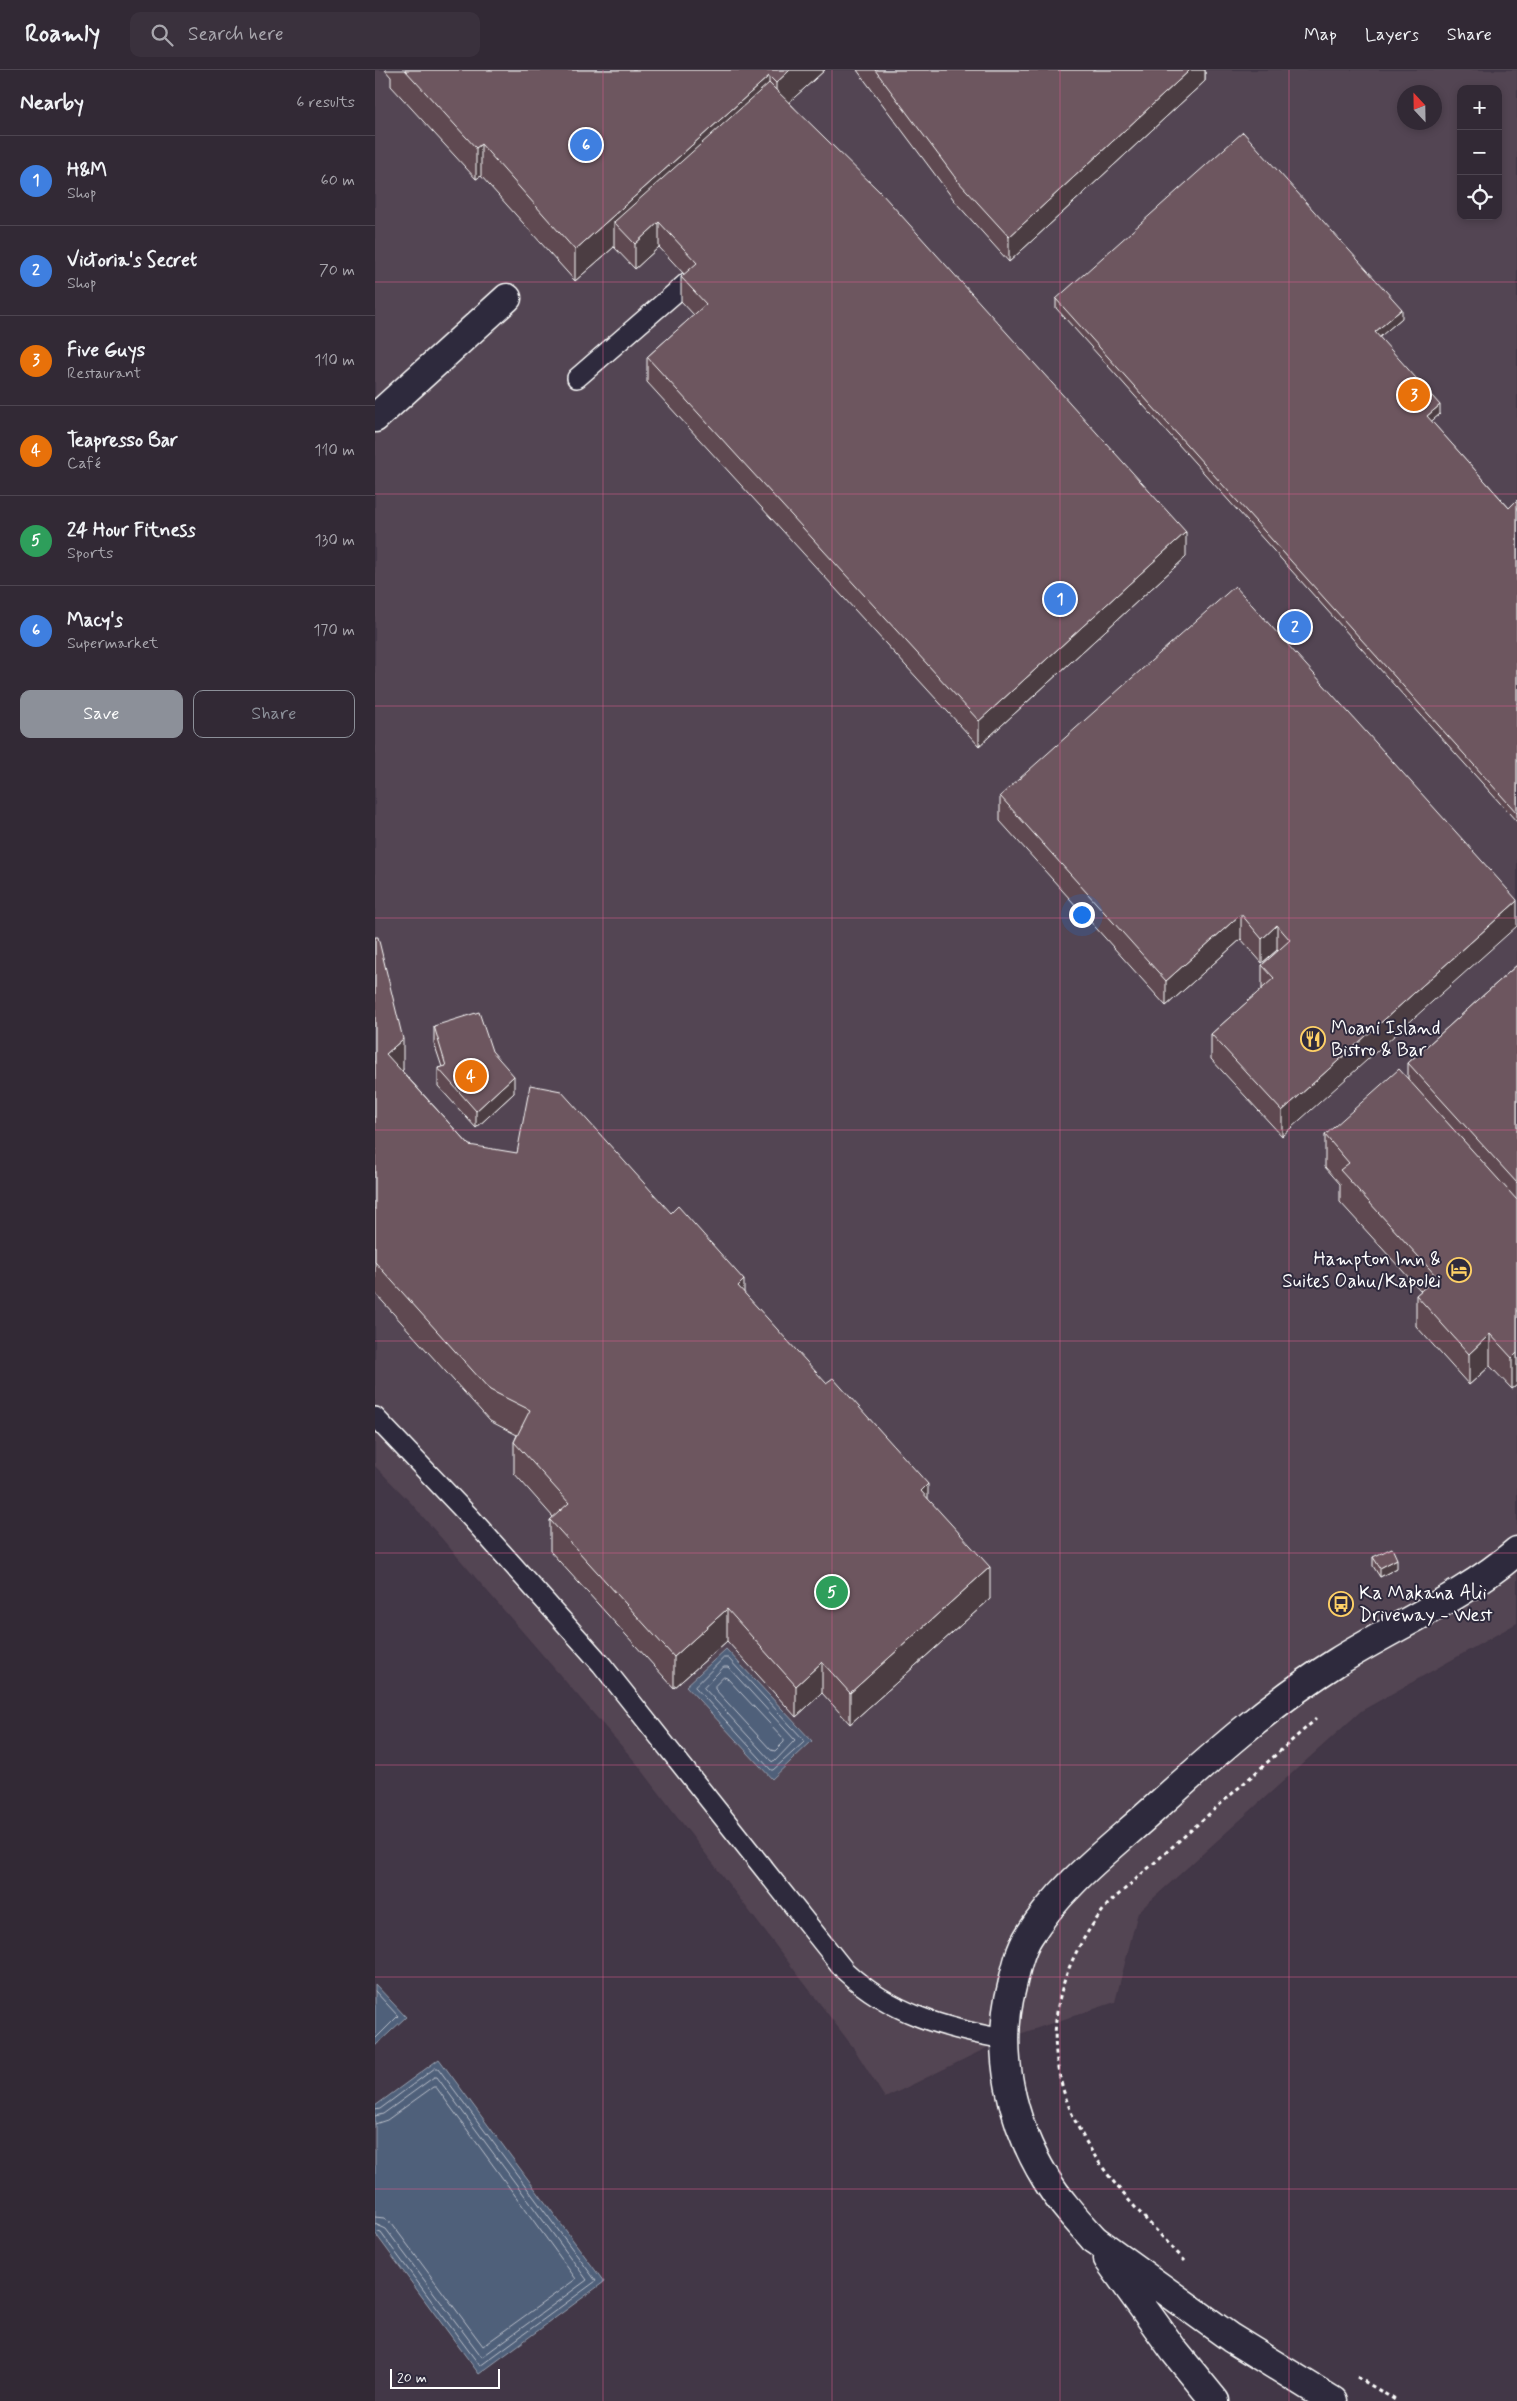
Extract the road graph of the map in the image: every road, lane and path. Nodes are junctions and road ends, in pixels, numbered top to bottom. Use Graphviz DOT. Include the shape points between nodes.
graph roads {
  1 [pos="690,280"];
  2 [pos="507,298"];
  3 [pos="577,378"];
  4 [pos="375,418"];
  5 [pos="375,1417"];
  6 [pos="1517,1551"];
  7 [pos="1323,1713"];
  8 [pos="1005,2039"];
  9 [pos="1094,2239"];
  10 [pos="1189,2266"];
  11 [pos="1355,2376"];
  12 [pos="1215,2401"];
  13 [pos="1333,2401"];
  14 [pos="1397,2401"];
  1 -- 3 [label="lane"];
  2 -- 4 [label="street"];
  5 -- 8 [label="lane" via="470,1517 602,1665 845,1971 883,2001 910,2013 962,2032"];
  6 -- 8 [label="street" via="1486,1576 1337,1662 1265,1712 1077,1879 1027,1938 1009,1999"];
  7 -- 10 [label="path" via="1108,1904 1074,1956 1062,1989 1055,2022 1055,2046 1060,2081 1071,2114 1108,2175"];
  8 -- 9 [label="street" via="1013,2106 1027,2143 1046,2180"];
  9 -- 12 [label="street" via="1175,2352"];
  9 -- 13 [label="street" via="1231,2338"];
  11 -- 14 [label="path"];
}
